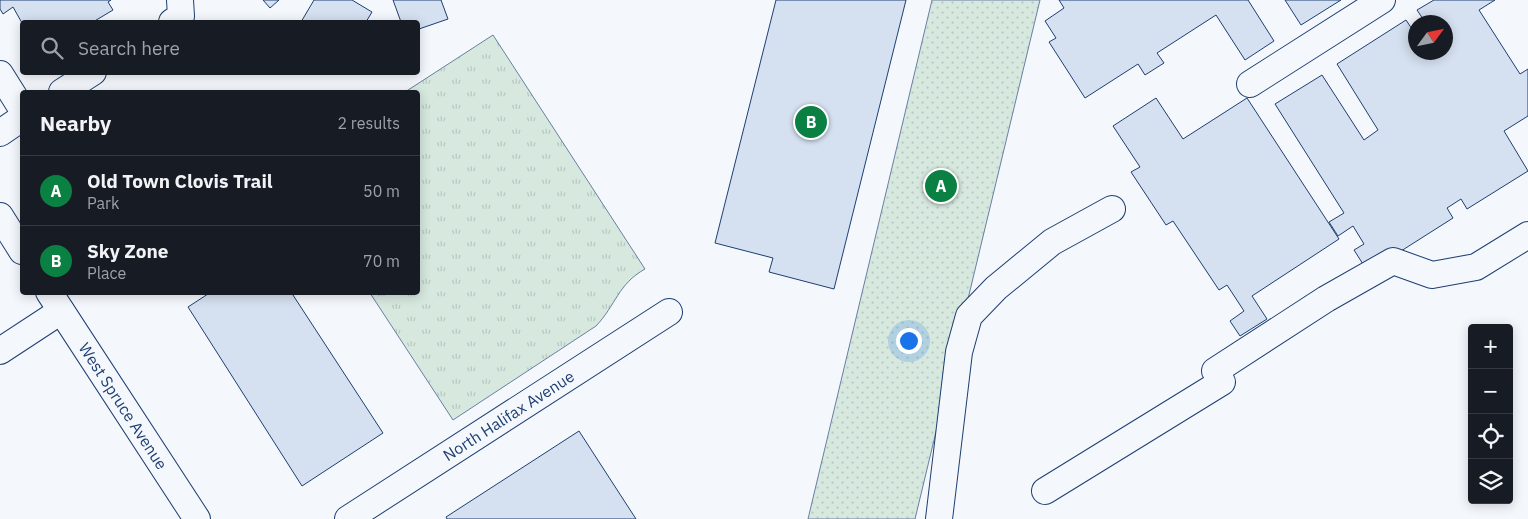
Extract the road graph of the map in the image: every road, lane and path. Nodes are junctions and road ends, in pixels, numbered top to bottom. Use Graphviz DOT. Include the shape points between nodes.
graph roads {
  1 [pos="180,0"];
  2 [pos="1382,0"];
  3 [pos="175,20"];
  4 [pos="0,74"];
  5 [pos="88,75"];
  6 [pos="1250,84"];
  7 [pos="65,90"];
  8 [pos="20,106"];
  9 [pos="20,119"];
  10 [pos="0,132"];
  11 [pos="1112,209"];
  12 [pos="0,216"];
  13 [pos="1528,235"];
  14 [pos="20,248"];
  15 [pos="55,302"];
  16 [pos="669,312"];
  17 [pos="0,351"];
  18 [pos="1045,491"];
  19 [pos="197,519"];
  20 [pos="348,519"];
  21 [pos="939,519"];
  1 -- 3 [label="street" via="181,16"];
  2 -- 6 [label="street"];
  4 -- 8 [label="street"];
  5 -- 7 [label="street"];
  9 -- 10 [label="street"];
  11 -- 21 [label="street" via="1052,242 996,288 970,316 959,352"];
  12 -- 14 [label="street"];
  13 -- 18 [label="street" via="1476,267 1432,275 1393,261 1326,299 1218,377"];
  15 -- 17 [label="street"];
  15 -- 19 [label="street, West Spruce Avenue"];
  16 -- 20 [label="street, North Halifax Avenue"];
}
